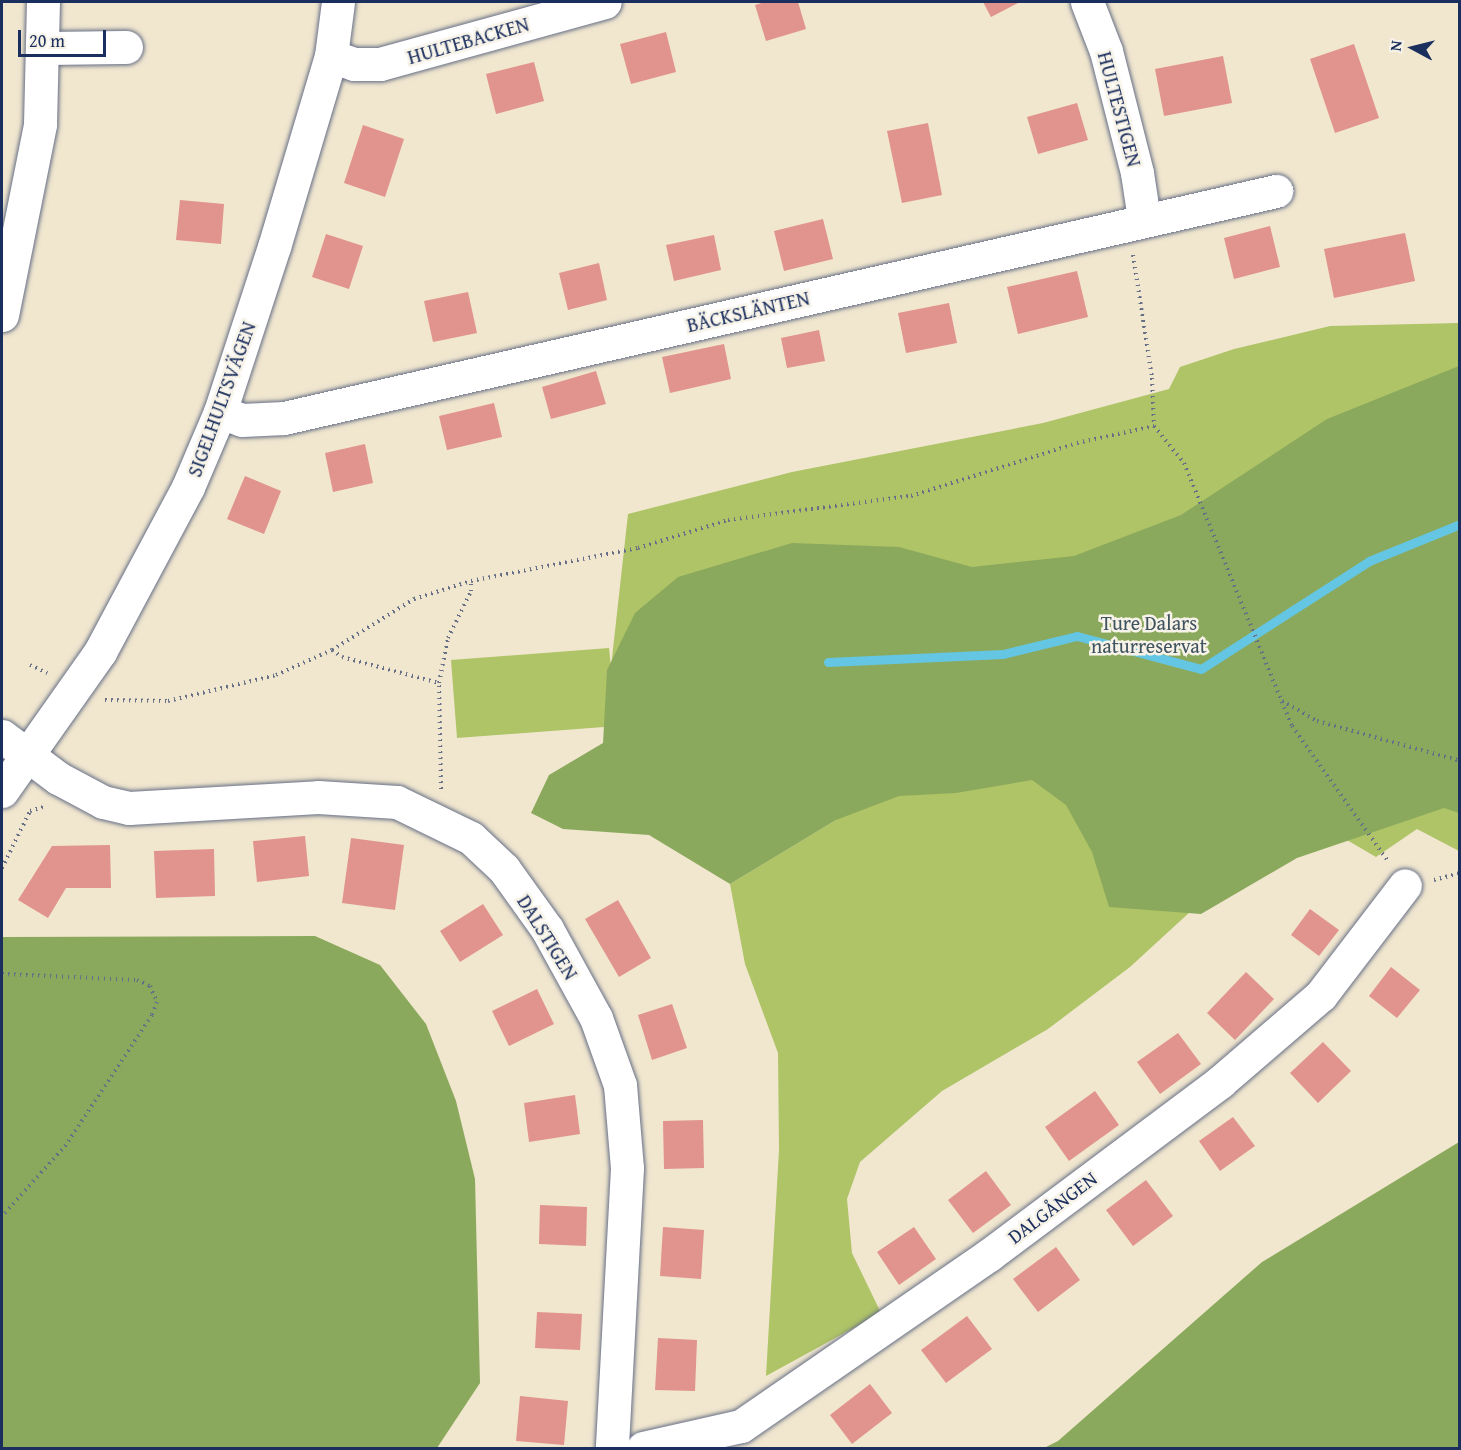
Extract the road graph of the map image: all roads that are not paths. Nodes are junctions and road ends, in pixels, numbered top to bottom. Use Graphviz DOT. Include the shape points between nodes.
graph roads {
  1 [pos="43,2"];
  2 [pos="338,2"];
  3 [pos="606,2"];
  4 [pos="1087,2"];
  5 [pos="126,47"];
  6 [pos="44,48"];
  7 [pos="331,56"];
  8 [pos="1276,190"];
  9 [pos="13,212"];
  10 [pos="1136,221"];
  11 [pos="2,315"];
  12 [pos="220,412"];
  13 [pos="2,736"];
  14 [pos="29,756"];
  15 [pos="2,791"];
  16 [pos="1405,885"];
  17 [pos="612,1449"];
  18 [pos="643,1449"];
  1 -- 6 [label="street"];
  2 -- 7 [label="street, SIGELHULTSVÄGEN"];
  3 -- 7 [label="street, HULTEBACKEN" via="380,64 354,64"];
  4 -- 10 [label="street, HULTESTIGEN" via="1106,51 1137,173"];
  5 -- 6 [label="street"];
  6 -- 9 [label="street" via="40,124"];
  7 -- 12 [label="street, SIGELHULTSVÄGEN"];
  8 -- 10 [label="street, BÄCKSLÄNTEN"];
  9 -- 11 [label="street"];
  10 -- 12 [label="street, BÄCKSLÄNTEN" via="284,418 242,420"];
  12 -- 14 [label="street, SIGELHULTSVÄGEN" via="188,487 78,688"];
  13 -- 14 [label="street, DALSTIGEN"];
  14 -- 15 [label="street, SIGELHULTSVÄGEN"];
  14 -- 17 [label="street, DALSTIGEN" via="75,790 129,808 318,797 397,802 471,838 504,869 547,928 596,1018 620,1085 627,1168"];
  16 -- 18 [label="street, DALGÅNGEN" via="1321,995 1220,1082 989,1255 741,1426"];
}
